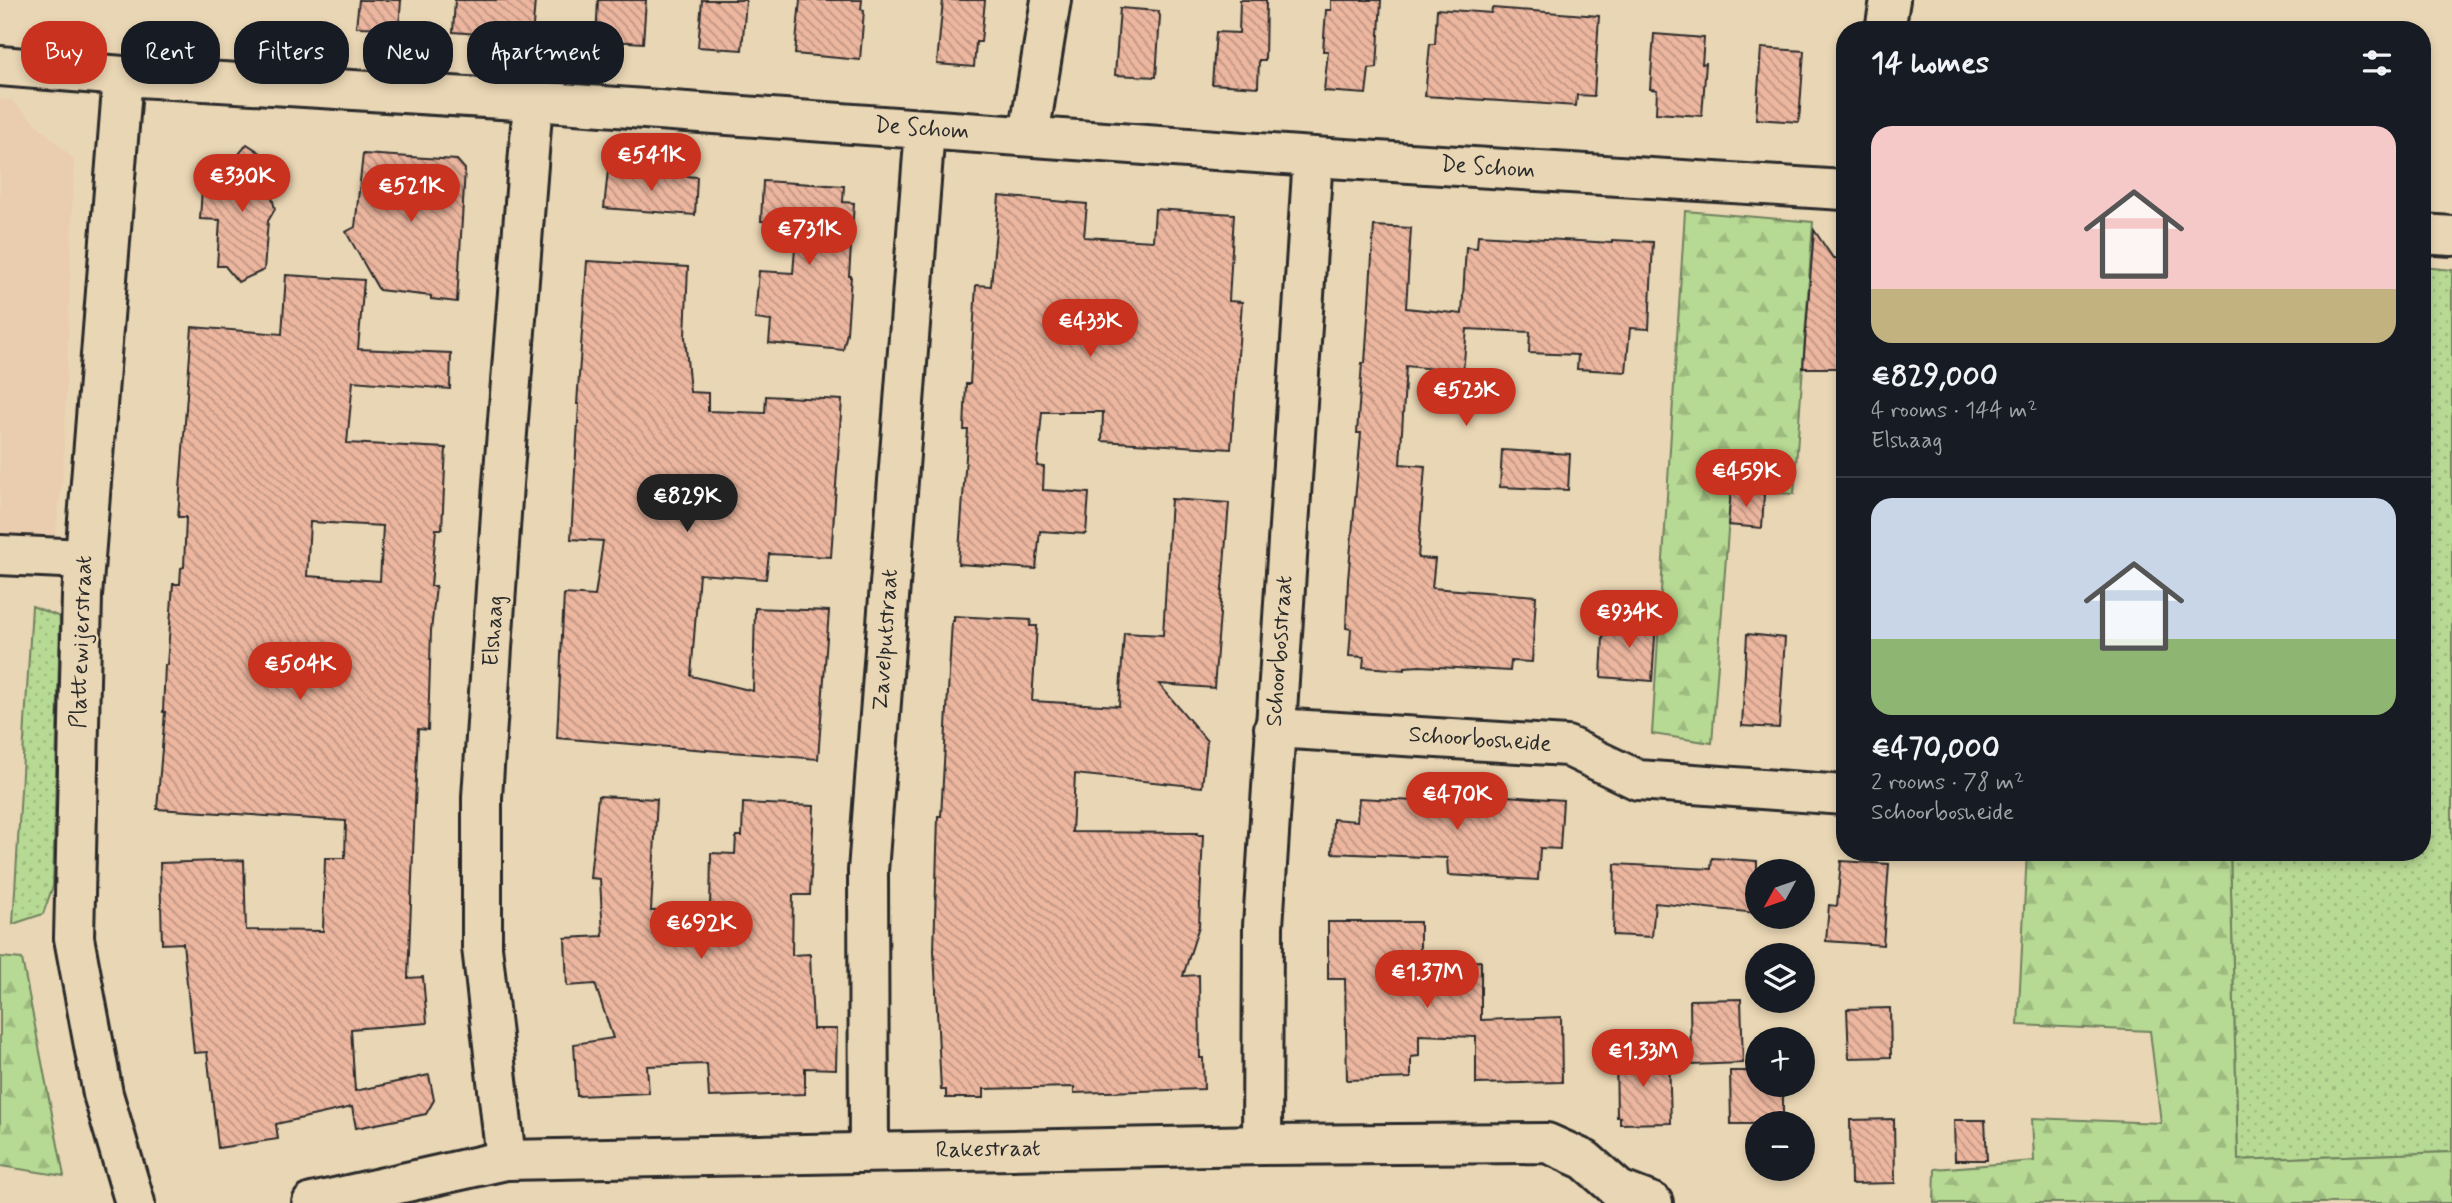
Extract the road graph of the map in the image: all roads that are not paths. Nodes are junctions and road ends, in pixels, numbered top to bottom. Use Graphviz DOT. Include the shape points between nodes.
graph roads {
  1 [pos="1051,0"];
  2 [pos="1890,0"];
  3 [pos="1886,21"];
  4 [pos="0,66"];
  5 [pos="121,76"];
  6 [pos="220,82"];
  7 [pos="122,84"];
  8 [pos="533,100"];
  9 [pos="925,129"];
  10 [pos="1029,136"];
  11 [pos="1313,157"];
  12 [pos="1836,190"];
  13 [pos="2431,235"];
  14 [pos="2452,236"];
  15 [pos="0,555"];
  16 [pos="84,559"];
  17 [pos="1275,727"];
  18 [pos="1836,794"];
  19 [pos="1262,1145"];
  20 [pos="869,1152"];
  21 [pos="506,1160"];
  22 [pos="135,1203"];
  23 [pos="312,1203"];
  24 [pos="1653,1203"];
  1 -- 10 [label="street"];
  2 -- 3 [label="street"];
  4 -- 5 [label="street, De Schom"];
  6 -- 8 [label="street, De Schom"];
  7 -- 16 [label="street, Plattewijerstraat"];
  8 -- 9 [label="street, De Schom"];
  8 -- 21 [label="street, Elshaag" via="482,797 482,947"];
  9 -- 10 [label="street, De Schom"];
  9 -- 20 [label="street, Zavelputstraat" via="868,871"];
  10 -- 11 [label="street, De Schom"];
  11 -- 12 [label="street, De Schom"];
  11 -- 17 [label="street, Schoorbosstraat"];
  13 -- 14 [label="street"];
  15 -- 16 [label="street"];
  16 -- 22 [label="street, Plattewijerstraat" via="74,938 103,1094"];
  17 -- 18 [label="street, Schoorbosheide" via="1567,746 1638,780"];
  17 -- 19 [label="street, Schoorbosstraat" via="1263,926"];
  19 -- 20 [label="street, Rakestraat"];
  19 -- 24 [label="street, Rakestraat" via="1547,1143 1585,1160 1619,1190"];
  20 -- 21 [label="street, Rakestraat"];
  21 -- 23 [label="street, Rakestraat"];
}
